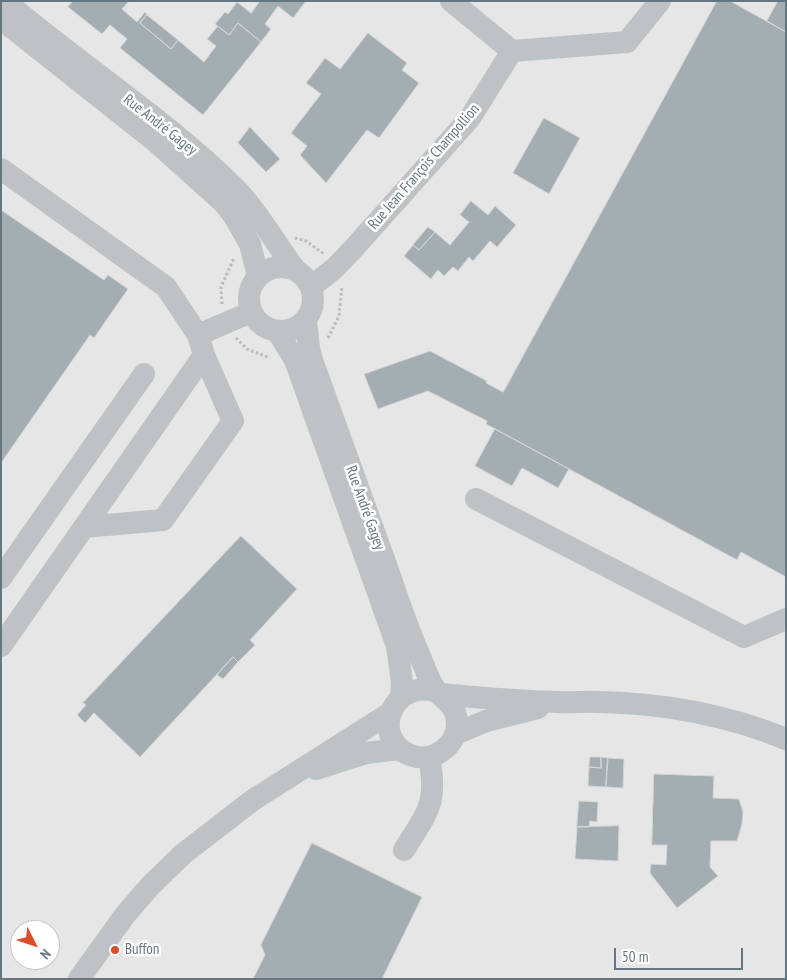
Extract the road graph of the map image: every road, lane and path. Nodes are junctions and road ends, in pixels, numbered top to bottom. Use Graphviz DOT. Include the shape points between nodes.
graph roads {
  1 [pos="5,1"];
  2 [pos="451,1"];
  3 [pos="660,1"];
  4 [pos="1,19"];
  5 [pos="512,51"];
  6 [pos="1,169"];
  7 [pos="290,239"];
  8 [pos="236,253"];
  9 [pos="329,260"];
  10 [pos="295,269"];
  11 [pos="258,276"];
  12 [pos="342,284"];
  13 [pos="312,286"];
  14 [pos="222,306"];
  15 [pos="252,312"];
  16 [pos="306,320"];
  17 [pos="277,331"];
  18 [pos="236,337"];
  19 [pos="326,342"];
  20 [pos="201,345"];
  21 [pos="273,359"];
  22 [pos="144,374"];
  23 [pos="476,499"];
  24 [pos="84,528"];
  25 [pos="1,578"];
  26 [pos="786,619"];
  27 [pos="1,646"];
  28 [pos="439,693"];
  29 [pos="558,702"];
  30 [pos="396,704"];
  31 [pos="455,734"];
  32 [pos="786,739"];
  33 [pos="400,749"];
  34 [pos="429,757"];
  35 [pos="289,778"];
  36 [pos="404,850"];
  37 [pos="79,979"];
  1 -- 10 [label="street, Rue André Gagey" via="201,157 255,211"];
  2 -- 5 [label="street"];
  3 -- 5 [label="street" via="627,42"];
  4 -- 11 [label="street, Rue André Gagey" via="156,142 224,203 250,244"];
  5 -- 13 [label="street, Rue Jean François Champollion" via="470,118 335,268"];
  6 -- 20 [label="street" via="166,287"];
  7 -- 9 [label="path" via="306,241"];
  8 -- 14 [label="path" via="221,288"];
  10 -- 11 [label="street" via="275,266"];
  10 -- 13 [label="street"];
  11 -- 15 [label="street" via="249,293"];
  12 -- 19 [label="path" via="339,316"];
  13 -- 16 [label="street" via="314,304"];
  15 -- 17 [label="street" via="262,325"];
  15 -- 20 [label="street"];
  16 -- 17 [label="street" via="293,329"];
  16 -- 28 [label="street, Rue André Gagey" via="309,348 319,378 413,641"];
  17 -- 30 [label="street, Rue André Gagey" via="295,360 397,646 402,682"];
  18 -- 21 [label="path" via="247,349"];
  20 -- 24 [label="street"];
  20 -- 24 [label="street" via="233,421 163,520"];
  22 -- 25 [label="street"];
  23 -- 26 [label="street" via="744,637"];
  24 -- 27 [label="street"];
  28 -- 29 [label="street"];
  28 -- 30 [label="street" via="419,689"];
  28 -- 31 [label="street" via="453,707 457,725"];
  29 -- 31 [label="street" via="486,721"];
  29 -- 32 [label="street" via="601,702 689,711"];
  30 -- 33 [label="street" via="390,732"];
  30 -- 35 [label="street"];
  31 -- 34 [label="street" via="445,749"];
  33 -- 34 [label="street" via="414,756"];
  33 -- 35 [label="street" via="366,753"];
  34 -- 36 [label="street" via="434,780 433,796 428,812"];
  35 -- 37 [label="street" via="252,800 183,854 125,915"];
}
